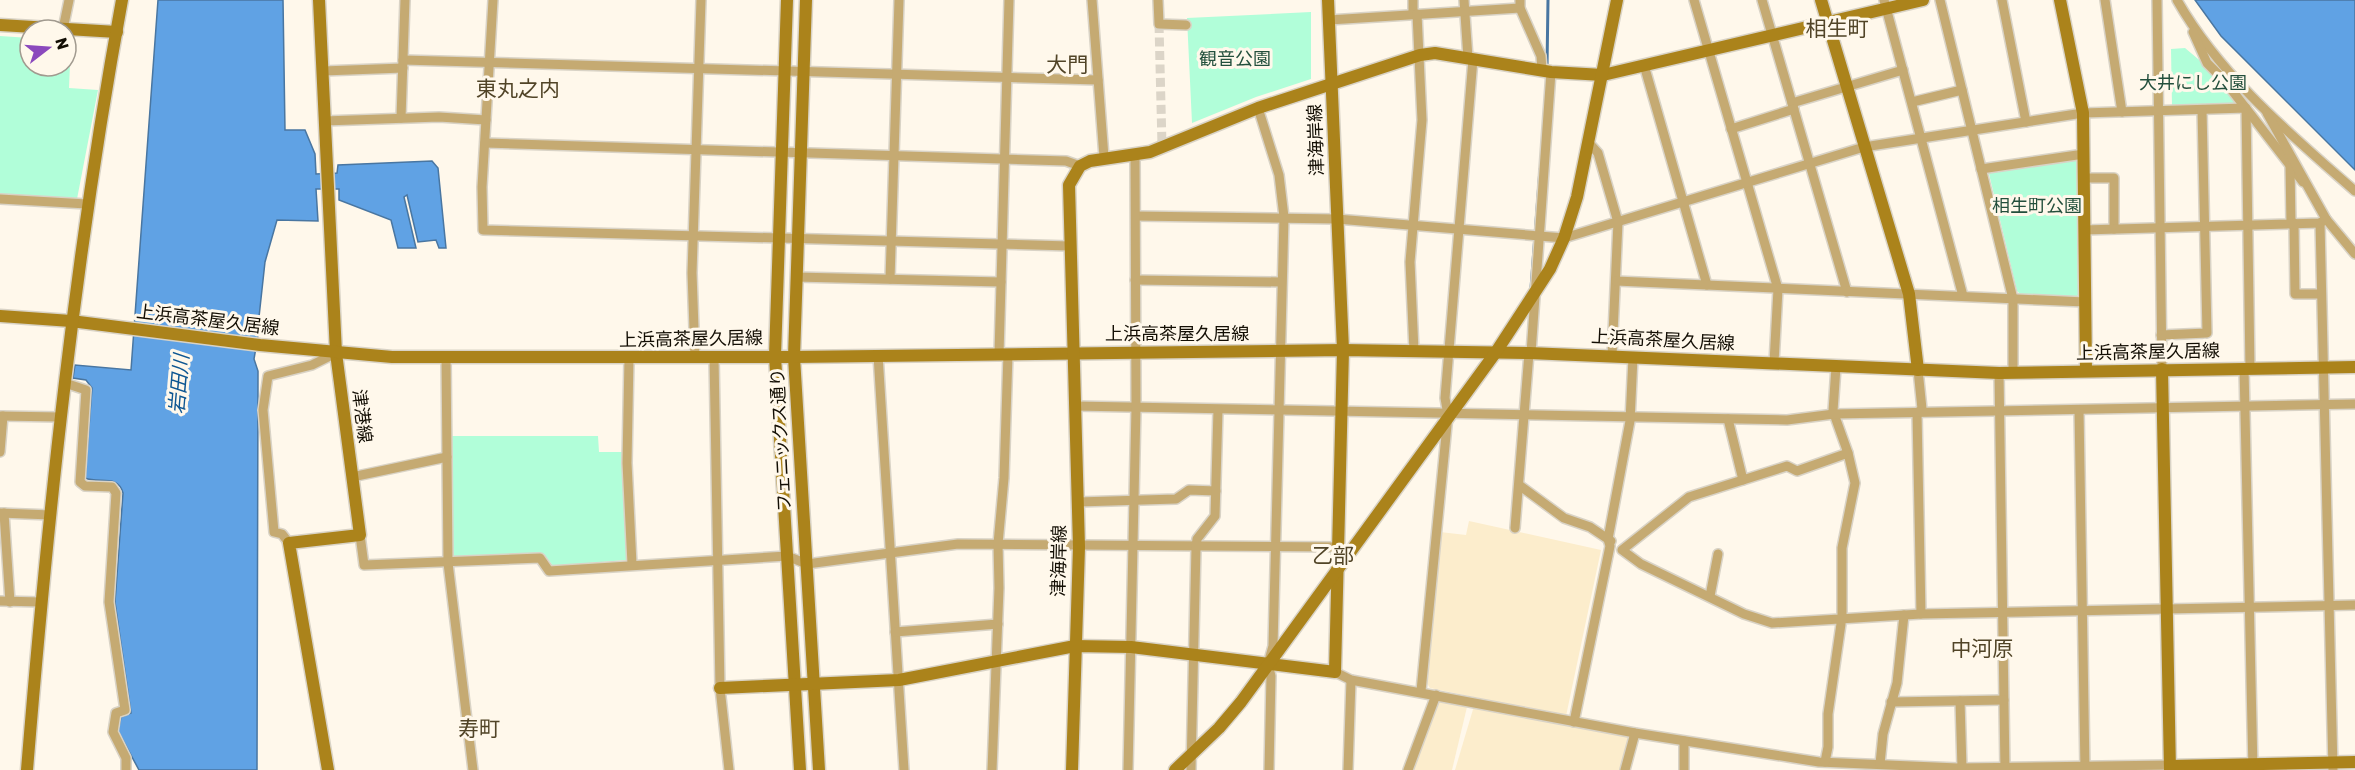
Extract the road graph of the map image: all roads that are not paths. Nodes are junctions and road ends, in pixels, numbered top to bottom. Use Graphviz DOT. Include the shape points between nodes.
graph roads {
  1 [pos="69,0"];
  2 [pos="122,0"];
  3 [pos="320,0"];
  4 [pos="405,0"];
  5 [pos="492,0"];
  6 [pos="701,0"];
  7 [pos="787,0"];
  8 [pos="806,0"];
  9 [pos="899,0"];
  10 [pos="1009,0"];
  11 [pos="1092,0"];
  12 [pos="1158,0"];
  13 [pos="1328,0"];
  14 [pos="1413,0"];
  15 [pos="1464,0"];
  16 [pos="1617,0"];
  17 [pos="1694,0"];
  18 [pos="1762,0"];
  19 [pos="1821,0"];
  20 [pos="1923,0"];
  21 [pos="1940,0"];
  22 [pos="2002,0"];
  23 [pos="2060,0"];
  24 [pos="2105,0"];
  25 [pos="2157,0"];
  26 [pos="2177,0"];
  27 [pos="1520,4"];
  28 [pos="1885,4"];
  29 [pos="1465,11"];
  30 [pos="1415,14"];
  31 [pos="65,18"];
  32 [pos="1329,20"];
  33 [pos="1828,22"];
  34 [pos="0,25"];
  35 [pos="1186,25"];
  36 [pos="18,26"];
  37 [pos="2194,27"];
  38 [pos="78,29"];
  39 [pos="117,32"];
  40 [pos="1772,35"];
  41 [pos="1708,49"];
  42 [pos="1420,55"];
  43 [pos="1471,59"];
  44 [pos="489,63"];
  45 [pos="403,64"];
  46 [pos="1644,65"];
  47 [pos="699,68"];
  48 [pos="1903,70"];
  49 [pos="323,71"];
  50 [pos="784,71"];
  51 [pos="803,71"];
  52 [pos="1546,71"];
  53 [pos="897,74"];
  54 [pos="1603,75"];
  55 [pos="1007,77"];
  56 [pos="1098,80"];
  57 [pos="1332,82"];
  58 [pos="1847,87"];
  59 [pos="1962,90"];
  60 [pos="1912,102"];
  61 [pos="1793,106"];
  62 [pos="1258,108"];
  63 [pos="2246,108"];
  64 [pos="2202,110"];
  65 [pos="2158,111"];
  66 [pos="2122,112"];
  67 [pos="2083,113"];
  68 [pos="2267,113"];
  69 [pos="401,118"];
  70 [pos="486,120"];
  71 [pos="324,121"];
  72 [pos="2026,122"];
  73 [pos="1731,129"];
  74 [pos="1972,130"];
  75 [pos="1921,138"];
  76 [pos="485,143"];
  77 [pos="1588,143"];
  78 [pos="1864,147"];
  79 [pos="696,150"];
  80 [pos="782,153"];
  81 [pos="800,153"];
  82 [pos="2084,154"];
  83 [pos="1135,155"];
  84 [pos="894,156"];
  85 [pos="1104,158"];
  86 [pos="1006,159"];
  87 [pos="1809,163"];
  88 [pos="1080,166"];
  89 [pos="2290,166"];
  90 [pos="1981,169"];
  91 [pos="2084,178"];
  92 [pos="1747,182"];
  93 [pos="2307,186"];
  94 [pos="2355,191"];
  95 [pos="0,199"];
  96 [pos="1683,202"];
  97 [pos="87,204"];
  98 [pos="1136,216"];
  99 [pos="1284,217"];
  100 [pos="1337,219"];
  101 [pos="2323,221"];
  102 [pos="1618,222"];
  103 [pos="2293,223"];
  104 [pos="1414,224"];
  105 [pos="2247,225"];
  106 [pos="2204,226"];
  107 [pos="1460,228"];
  108 [pos="2160,228"];
  109 [pos="2114,229"];
  110 [pos="2084,230"];
  111 [pos="694,235"];
  112 [pos="1535,235"];
  113 [pos="779,238"];
  114 [pos="1564,238"];
  115 [pos="798,239"];
  116 [pos="891,241"];
  117 [pos="1003,243"];
  118 [pos="1070,246"];
  119 [pos="2355,254"];
  120 [pos="796,277"];
  121 [pos="890,279"];
  122 [pos="1135,280"];
  123 [pos="1616,281"];
  124 [pos="1001,282"];
  125 [pos="1281,282"];
  126 [pos="1707,285"];
  127 [pos="1778,289"];
  128 [pos="1847,292"];
  129 [pos="1909,294"];
  130 [pos="2321,294"];
  131 [pos="1532,297"];
  132 [pos="1963,297"];
  133 [pos="2013,299"];
  134 [pos="2085,302"];
  135 [pos="0,316"];
  136 [pos="71,321"];
  137 [pos="2161,335"];
  138 [pos="1343,350"];
  139 [pos="1414,351"];
  140 [pos="1449,351"];
  141 [pos="1496,351"];
  142 [pos="1074,352"];
  143 [pos="1280,352"];
  144 [pos="336,353"];
  145 [pos="1135,353"];
  146 [pos="1530,353"];
  147 [pos="1004,354"];
  148 [pos="878,355"];
  149 [pos="775,356"];
  150 [pos="1612,356"];
  151 [pos="446,357"];
  152 [pos="695,357"];
  153 [pos="714,357"];
  154 [pos="794,357"];
  155 [pos="1633,357"];
  156 [pos="628,358"];
  157 [pos="1774,363"];
  158 [pos="1836,367"];
  159 [pos="2324,367"];
  160 [pos="2355,367"];
  161 [pos="2162,369"];
  162 [pos="2247,369"];
  163 [pos="1918,370"];
  164 [pos="2086,370"];
  165 [pos="2013,372"];
  166 [pos="2000,373"];
  167 [pos="71,385"];
  168 [pos="2355,404"];
  169 [pos="2325,405"];
  170 [pos="1075,406"];
  171 [pos="2245,406"];
  172 [pos="1136,408"];
  173 [pos="2163,408"];
  174 [pos="1218,410"];
  175 [pos="2079,410"];
  176 [pos="1279,411"];
  177 [pos="1998,411"];
  178 [pos="1343,413"];
  179 [pos="1917,413"];
  180 [pos="1834,414"];
  181 [pos="1448,415"];
  182 [pos="1,416"];
  183 [pos="60,417"];
  184 [pos="1524,417"];
  185 [pos="1630,418"];
  186 [pos="1728,419"];
  187 [pos="0,452"];
  188 [pos="1848,453"];
  189 [pos="447,457"];
  190 [pos="352,477"];
  191 [pos="1743,480"];
  192 [pos="1519,485"];
  193 [pos="1216,491"];
  194 [pos="1078,501"];
  195 [pos="1133,501"];
  196 [pos="2,513"];
  197 [pos="51,515"];
  198 [pos="1515,528"];
  199 [pos="360,535"];
  200 [pos="1608,539"];
  201 [pos="289,543"];
  202 [pos="998,544"];
  203 [pos="1079,547"];
  204 [pos="1196,547"];
  205 [pos="1132,548"];
  206 [pos="1275,548"];
  207 [pos="1337,548"];
  208 [pos="1622,550"];
  209 [pos="889,552"];
  210 [pos="1718,554"];
  211 [pos="787,556"];
  212 [pos="717,560"];
  213 [pos="448,563"];
  214 [pos="632,564"];
  215 [pos="807,564"];
  216 [pos="1337,572"];
  217 [pos="1710,596"];
  218 [pos="5,602"];
  219 [pos="41,602"];
  220 [pos="2355,605"];
  221 [pos="2330,606"];
  222 [pos="2250,608"];
  223 [pos="2167,610"];
  224 [pos="2083,611"];
  225 [pos="2002,613"];
  226 [pos="1921,614"];
  227 [pos="1904,615"];
  228 [pos="1842,617"];
  229 [pos="998,624"];
  230 [pos="895,632"];
  231 [pos="1075,646"];
  232 [pos="1131,647"];
  233 [pos="1194,654"];
  234 [pos="996,661"];
  235 [pos="1268,664"];
  236 [pos="1335,672"];
  237 [pos="899,680"];
  238 [pos="1351,680"];
  239 [pos="814,683"];
  240 [pos="795,684"];
  241 [pos="720,688"];
  242 [pos="1421,691"];
  243 [pos="1436,695"];
  244 [pos="2004,700"];
  245 [pos="1960,701"];
  246 [pos="1891,702"];
  247 [pos="1574,722"];
  248 [pos="1635,733"];
  249 [pos="1684,741"];
  250 [pos="1191,756"];
  251 [pos="2355,762"];
  252 [pos="1880,764"];
  253 [pos="1821,765"];
  254 [pos="2333,766"];
  255 [pos="2170,767"];
  256 [pos="2253,767"];
  257 [pos="2085,768"];
  258 [pos="1959,769"];
  259 [pos="2005,769"];
  260 [pos="27,770"];
  261 [pos="126,770"];
  262 [pos="327,770"];
  263 [pos="473,770"];
  264 [pos="729,770"];
  265 [pos="800,770"];
  266 [pos="819,770"];
  267 [pos="904,770"];
  268 [pos="992,770"];
  269 [pos="1072,770"];
  270 [pos="1128,770"];
  271 [pos="1175,770"];
  272 [pos="1191,770"];
  273 [pos="1269,770"];
  274 [pos="1348,770"];
  275 [pos="1408,770"];
  276 [pos="1625,770"];
  277 [pos="1684,770"];
  1 -- 31 [label="street"];
  2 -- 39 [label="street"];
  3 -- 49 [label="street, 津港線"];
  4 -- 45 [label="street"];
  5 -- 44 [label="street"];
  6 -- 47 [label="street"];
  7 -- 50 [label="street, フェニックス通り"];
  8 -- 51 [label="street, フェニックス通り"];
  9 -- 53 [label="street"];
  10 -- 55 [label="street"];
  11 -- 56 [label="street"];
  12 -- 35 [label="street" via="1159,24"];
  13 -- 32 [label="street, 津海岸線"];
  14 -- 30 [label="street"];
  15 -- 29 [label="street"];
  16 -- 54 [label="street"];
  17 -- 41 [label="street"];
  18 -- 40 [label="street"];
  19 -- 33 [label="street"];
  20 -- 28 [label="street"];
  21 -- 59 [label="street"];
  22 -- 72 [label="street"];
  23 -- 67 [label="street"];
  24 -- 66 [label="street"];
  25 -- 65 [label="street"];
  26 -- 37 [label="street"];
  27 -- 29 [label="street"];
  27 -- 52 [label="street"];
  28 -- 33 [label="street"];
  28 -- 48 [label="street"];
  29 -- 30 [label="street"];
  29 -- 43 [label="street"];
  30 -- 32 [label="street"];
  30 -- 42 [label="street"];
  32 -- 57 [label="street, 津海岸線"];
  33 -- 40 [label="street"];
  33 -- 58 [label="street"];
  34 -- 36 [label="street"];
  37 -- 63 [label="street" via="2207,63"];
  37 -- 68 [label="street"];
  38 -- 39 [label="street"];
  39 -- 97 [label="street"];
  40 -- 41 [label="street"];
  40 -- 61 [label="street"];
  41 -- 46 [label="street"];
  41 -- 73 [label="street"];
  42 -- 43 [label="street" via="1434,53"];
  42 -- 57 [label="street"];
  42 -- 104 [label="street" via="1422,120"];
  43 -- 52 [label="street"];
  43 -- 107 [label="street"];
  44 -- 45 [label="street"];
  44 -- 47 [label="street"];
  44 -- 70 [label="street"];
  45 -- 49 [label="street"];
  45 -- 69 [label="street"];
  46 -- 54 [label="street"];
  46 -- 96 [label="street"];
  47 -- 50 [label="street"];
  47 -- 79 [label="street"];
  48 -- 58 [label="street"];
  48 -- 60 [label="street"];
  49 -- 71 [label="street, 津港線"];
  50 -- 51 [label="street"];
  50 -- 80 [label="street, フェニックス通り"];
  51 -- 53 [label="street"];
  51 -- 81 [label="street, フェニックス通り"];
  52 -- 54 [label="street"];
  52 -- 112 [label="street"];
  53 -- 55 [label="street"];
  53 -- 84 [label="street"];
  54 -- 77 [label="street"];
  55 -- 56 [label="street"];
  55 -- 86 [label="street"];
  56 -- 85 [label="street"];
  57 -- 62 [label="street"];
  57 -- 100 [label="street, 津海岸線"];
  58 -- 61 [label="street"];
  58 -- 78 [label="street"];
  59 -- 60 [label="street"];
  59 -- 74 [label="street"];
  60 -- 75 [label="street"];
  61 -- 73 [label="street"];
  61 -- 87 [label="street"];
  62 -- 83 [label="street"];
  62 -- 99 [label="street" via="1279,175"];
  63 -- 64 [label="street"];
  63 -- 89 [label="street"];
  63 -- 105 [label="street"];
  64 -- 65 [label="street"];
  64 -- 106 [label="street"];
  65 -- 66 [label="street"];
  65 -- 108 [label="street"];
  66 -- 67 [label="street"];
  67 -- 72 [label="street"];
  67 -- 82 [label="street"];
  68 -- 93 [label="street"];
  68 -- 94 [label="street"];
  69 -- 70 [label="street"];
  69 -- 71 [label="street"];
  70 -- 76 [label="street"];
  71 -- 144 [label="street, 津港線"];
  72 -- 74 [label="street"];
  73 -- 92 [label="street"];
  74 -- 75 [label="street"];
  74 -- 90 [label="street"];
  75 -- 78 [label="street"];
  75 -- 132 [label="street"];
  76 -- 79 [label="street"];
  76 -- 111 [label="street" via="480,224 483,230"];
  77 -- 102 [label="street" via="1598,153"];
  77 -- 114 [label="street"];
  78 -- 87 [label="street"];
  78 -- 129 [label="street"];
  79 -- 80 [label="street"];
  79 -- 111 [label="street"];
  80 -- 81 [label="street"];
  80 -- 113 [label="street, フェニックス通り"];
  81 -- 84 [label="street"];
  81 -- 115 [label="street, フェニックス通り"];
  82 -- 90 [label="street"];
  82 -- 91 [label="street"];
  83 -- 85 [label="street"];
  83 -- 98 [label="street"];
  84 -- 86 [label="street"];
  84 -- 116 [label="street"];
  85 -- 88 [label="street"];
  86 -- 88 [label="street" via="1066,161"];
  86 -- 117 [label="street"];
  87 -- 92 [label="street"];
  87 -- 128 [label="street"];
  88 -- 118 [label="street, 津海岸線" via="1069,185"];
  89 -- 93 [label="street"];
  89 -- 103 [label="street"];
  90 -- 133 [label="street"];
  91 -- 109 [label="street" via="2114,178"];
  91 -- 110 [label="street"];
  92 -- 96 [label="street"];
  92 -- 127 [label="street"];
  93 -- 101 [label="street"];
  95 -- 97 [label="street"];
  96 -- 102 [label="street"];
  96 -- 126 [label="street"];
  97 -- 136 [label="street"];
  98 -- 99 [label="street"];
  98 -- 122 [label="street"];
  99 -- 100 [label="street"];
  99 -- 125 [label="street"];
  100 -- 104 [label="street"];
  100 -- 138 [label="street, 津海岸線"];
  101 -- 103 [label="street"];
  101 -- 119 [label="street"];
  101 -- 130 [label="street"];
  102 -- 114 [label="street"];
  102 -- 123 [label="street"];
  103 -- 105 [label="street"];
  103 -- 130 [label="street" via="2295,294"];
  104 -- 107 [label="street"];
  104 -- 139 [label="street" via="1410,262"];
  105 -- 106 [label="street"];
  105 -- 162 [label="street"];
  106 -- 108 [label="street"];
  106 -- 137 [label="street" via="2206,333"];
  107 -- 112 [label="street"];
  107 -- 140 [label="street"];
  108 -- 109 [label="street"];
  108 -- 137 [label="street"];
  109 -- 110 [label="street"];
  110 -- 134 [label="street"];
  111 -- 113 [label="street"];
  111 -- 152 [label="street"];
  112 -- 114 [label="street"];
  112 -- 131 [label="street"];
  113 -- 115 [label="street"];
  113 -- 149 [label="street, フェニックス通り"];
  114 -- 131 [label="street"];
  115 -- 116 [label="street"];
  115 -- 120 [label="street, フェニックス通り"];
  116 -- 117 [label="street"];
  116 -- 121 [label="street"];
  117 -- 118 [label="street"];
  117 -- 124 [label="street"];
  118 -- 142 [label="street, 津海岸線"];
  120 -- 121 [label="street"];
  120 -- 154 [label="street, フェニックス通り"];
  121 -- 124 [label="street"];
  122 -- 125 [label="street"];
  122 -- 145 [label="street"];
  123 -- 126 [label="street"];
  123 -- 150 [label="street"];
  124 -- 147 [label="street"];
  125 -- 143 [label="street"];
  126 -- 127 [label="street"];
  127 -- 128 [label="street"];
  127 -- 157 [label="street"];
  128 -- 129 [label="street"];
  129 -- 132 [label="street"];
  129 -- 163 [label="street"];
  130 -- 159 [label="street"];
  131 -- 141 [label="street"];
  131 -- 146 [label="street"];
  132 -- 133 [label="street"];
  133 -- 134 [label="street"];
  133 -- 165 [label="street"];
  134 -- 164 [label="street"];
  135 -- 136 [label="street, 上浜高茶屋久居線"];
  136 -- 144 [label="street, 上浜高茶屋久居線"];
  136 -- 183 [label="street"];
  137 -- 161 [label="street"];
  138 -- 139 [label="street, 上浜高茶屋久居線"];
  138 -- 143 [label="street, 上浜高茶屋久居線"];
  138 -- 178 [label="street, 津海岸線"];
  139 -- 140 [label="street, 上浜高茶屋久居線"];
  140 -- 141 [label="street, 上浜高茶屋久居線"];
  140 -- 181 [label="street" via="1445,398"];
  141 -- 146 [label="street, 上浜高茶屋久居線"];
  141 -- 181 [label="street"];
  142 -- 145 [label="street, 上浜高茶屋久居線"];
  142 -- 147 [label="street, 上浜高茶屋久居線"];
  142 -- 170 [label="street, 津海岸線"];
  143 -- 145 [label="street, 上浜高茶屋久居線"];
  143 -- 176 [label="street"];
  144 -- 151 [label="street, 上浜高茶屋久居線"];
  144 -- 190 [label="street, 津港線"];
  144 -- 201 [label="street" via="312,365 268,376 263,410 274,532 282,534"];
  145 -- 172 [label="street"];
  146 -- 150 [label="street, 上浜高茶屋久居線"];
  146 -- 184 [label="street"];
  147 -- 148 [label="street, 上浜高茶屋久居線"];
  147 -- 202 [label="street" via="1005,468"];
  148 -- 154 [label="street, 上浜高茶屋久居線"];
  148 -- 209 [label="street"];
  149 -- 153 [label="street, 上浜高茶屋久居線"];
  149 -- 154 [label="street, 上浜高茶屋久居線"];
  149 -- 211 [label="street, フェニックス通り"];
  150 -- 155 [label="street, 上浜高茶屋久居線"];
  151 -- 156 [label="street, 上浜高茶屋久居線"];
  151 -- 189 [label="street"];
  152 -- 153 [label="street, 上浜高茶屋久居線"];
  152 -- 156 [label="street, 上浜高茶屋久居線"];
  153 -- 212 [label="street"];
  154 -- 215 [label="street, フェニックス通り"];
  155 -- 157 [label="street, 上浜高茶屋久居線"];
  155 -- 185 [label="street"];
  156 -- 214 [label="street" via="627,463"];
  157 -- 158 [label="street, 上浜高茶屋久居線"];
  158 -- 163 [label="street, 上浜高茶屋久居線"];
  158 -- 180 [label="street"];
  159 -- 160 [label="street, 上浜高茶屋久居線"];
  159 -- 162 [label="street, 上浜高茶屋久居線"];
  159 -- 169 [label="street"];
  161 -- 162 [label="street, 上浜高茶屋久居線"];
  161 -- 164 [label="street, 上浜高茶屋久居線"];
  161 -- 173 [label="street"];
  162 -- 171 [label="street"];
  163 -- 166 [label="street, 上浜高茶屋久居線"];
  163 -- 179 [label="street" via="1922,409"];
  164 -- 165 [label="street, 上浜高茶屋久居線"];
  165 -- 166 [label="street, 上浜高茶屋久居線"];
  166 -- 177 [label="street"];
  167 -- 261 [label="street" via="86,390 78,479 85,486 112,487 116,493 109,602 125,710 116,713 113,732 126,758"];
  168 -- 169 [label="street"];
  169 -- 171 [label="street"];
  169 -- 221 [label="street"];
  170 -- 172 [label="street"];
  170 -- 194 [label="street, 津海岸線"];
  171 -- 173 [label="street"];
  171 -- 222 [label="street"];
  172 -- 174 [label="street"];
  172 -- 195 [label="street"];
  173 -- 175 [label="street"];
  173 -- 223 [label="street"];
  174 -- 176 [label="street"];
  174 -- 193 [label="street"];
  175 -- 177 [label="street"];
  175 -- 224 [label="street"];
  176 -- 178 [label="street"];
  176 -- 206 [label="street"];
  177 -- 179 [label="street"];
  177 -- 225 [label="street"];
  178 -- 181 [label="street"];
  178 -- 207 [label="street, 津海岸線"];
  179 -- 180 [label="street"];
  179 -- 226 [label="street"];
  180 -- 186 [label="street" via="1787,420"];
  180 -- 188 [label="street"];
  181 -- 184 [label="street"];
  181 -- 216 [label="street"];
  181 -- 242 [label="street"];
  182 -- 183 [label="street"];
  182 -- 187 [label="street"];
  183 -- 197 [label="street"];
  184 -- 185 [label="street"];
  184 -- 192 [label="street"];
  185 -- 186 [label="street"];
  185 -- 200 [label="street"];
  186 -- 191 [label="street"];
  188 -- 191 [label="street" via="1797,471 1787,466"];
  188 -- 228 [label="street" via="1855,483 1842,548"];
  189 -- 190 [label="street"];
  189 -- 213 [label="street"];
  190 -- 199 [label="street, 津港線"];
  191 -- 208 [label="street" via="1689,497"];
  192 -- 198 [label="street"];
  192 -- 200 [label="street" via="1564,518 1590,527"];
  193 -- 195 [label="street" via="1189,490 1176,499"];
  193 -- 204 [label="street" via="1215,516 1197,539"];
  194 -- 195 [label="street"];
  194 -- 203 [label="street, 津海岸線"];
  195 -- 205 [label="street"];
  196 -- 197 [label="street"];
  196 -- 218 [label="street"];
  197 -- 219 [label="street"];
  199 -- 201 [label="street"];
  199 -- 213 [label="street" via="364,565"];
  200 -- 208 [label="street"];
  200 -- 247 [label="street" via="1610,546"];
  201 -- 262 [label="street"];
  202 -- 203 [label="street"];
  202 -- 209 [label="street"];
  202 -- 229 [label="street"];
  203 -- 205 [label="street"];
  203 -- 231 [label="street, 津海岸線"];
  204 -- 205 [label="street"];
  204 -- 206 [label="street"];
  204 -- 233 [label="street"];
  205 -- 232 [label="street"];
  206 -- 207 [label="street"];
  206 -- 235 [label="street" via="1273,646"];
  207 -- 216 [label="street, 津海岸線"];
  208 -- 217 [label="street" via="1641,564"];
  209 -- 215 [label="street"];
  209 -- 230 [label="street"];
  210 -- 217 [label="street"];
  211 -- 212 [label="street"];
  211 -- 215 [label="street"];
  211 -- 240 [label="street, フェニックス通り"];
  212 -- 214 [label="street"];
  212 -- 241 [label="street"];
  213 -- 214 [label="street" via="540,558 549,571"];
  213 -- 263 [label="street"];
  215 -- 239 [label="street, フェニックス通り"];
  216 -- 235 [label="street"];
  216 -- 236 [label="street, 津海岸線"];
  217 -- 228 [label="street" via="1772,623"];
  218 -- 219 [label="street"];
  219 -- 260 [label="street"];
  220 -- 221 [label="street"];
  221 -- 222 [label="street"];
  221 -- 254 [label="street"];
  222 -- 223 [label="street"];
  222 -- 256 [label="street"];
  223 -- 224 [label="street"];
  223 -- 255 [label="street"];
  224 -- 225 [label="street"];
  224 -- 257 [label="street"];
  225 -- 226 [label="street"];
  225 -- 244 [label="street"];
  226 -- 227 [label="street"];
  227 -- 228 [label="street"];
  227 -- 246 [label="street" via="1897,683"];
  228 -- 253 [label="street" via="1828,714 1828,747"];
  229 -- 230 [label="street"];
  229 -- 234 [label="street"];
  230 -- 237 [label="street"];
  231 -- 232 [label="street"];
  231 -- 234 [label="street"];
  231 -- 269 [label="street, 津海岸線"];
  232 -- 233 [label="street"];
  232 -- 270 [label="street"];
  233 -- 235 [label="street"];
  233 -- 250 [label="street"];
  234 -- 237 [label="street"];
  234 -- 268 [label="street"];
  235 -- 236 [label="street"];
  235 -- 250 [label="street" via="1241,702"];
  235 -- 273 [label="street"];
  236 -- 238 [label="street"];
  237 -- 239 [label="street"];
  237 -- 267 [label="street"];
  238 -- 242 [label="street"];
  238 -- 274 [label="street"];
  239 -- 240 [label="street"];
  239 -- 266 [label="street, フェニックス通り"];
  240 -- 241 [label="street"];
  240 -- 265 [label="street, フェニックス通り"];
  241 -- 264 [label="street"];
  242 -- 243 [label="street"];
  243 -- 247 [label="street"];
  243 -- 275 [label="street"];
  244 -- 245 [label="street"];
  244 -- 259 [label="street"];
  245 -- 246 [label="street"];
  245 -- 258 [label="street"];
  246 -- 252 [label="street"];
  247 -- 248 [label="street"];
  248 -- 249 [label="street"];
  248 -- 276 [label="street"];
  249 -- 253 [label="street"];
  249 -- 277 [label="street"];
  250 -- 271 [label="street"];
  250 -- 272 [label="street"];
  251 -- 254 [label="street"];
  252 -- 253 [label="street"];
  252 -- 258 [label="street"];
  254 -- 256 [label="street"];
  255 -- 256 [label="street"];
  255 -- 257 [label="street"];
  257 -- 259 [label="street"];
  258 -- 259 [label="street"];
}
